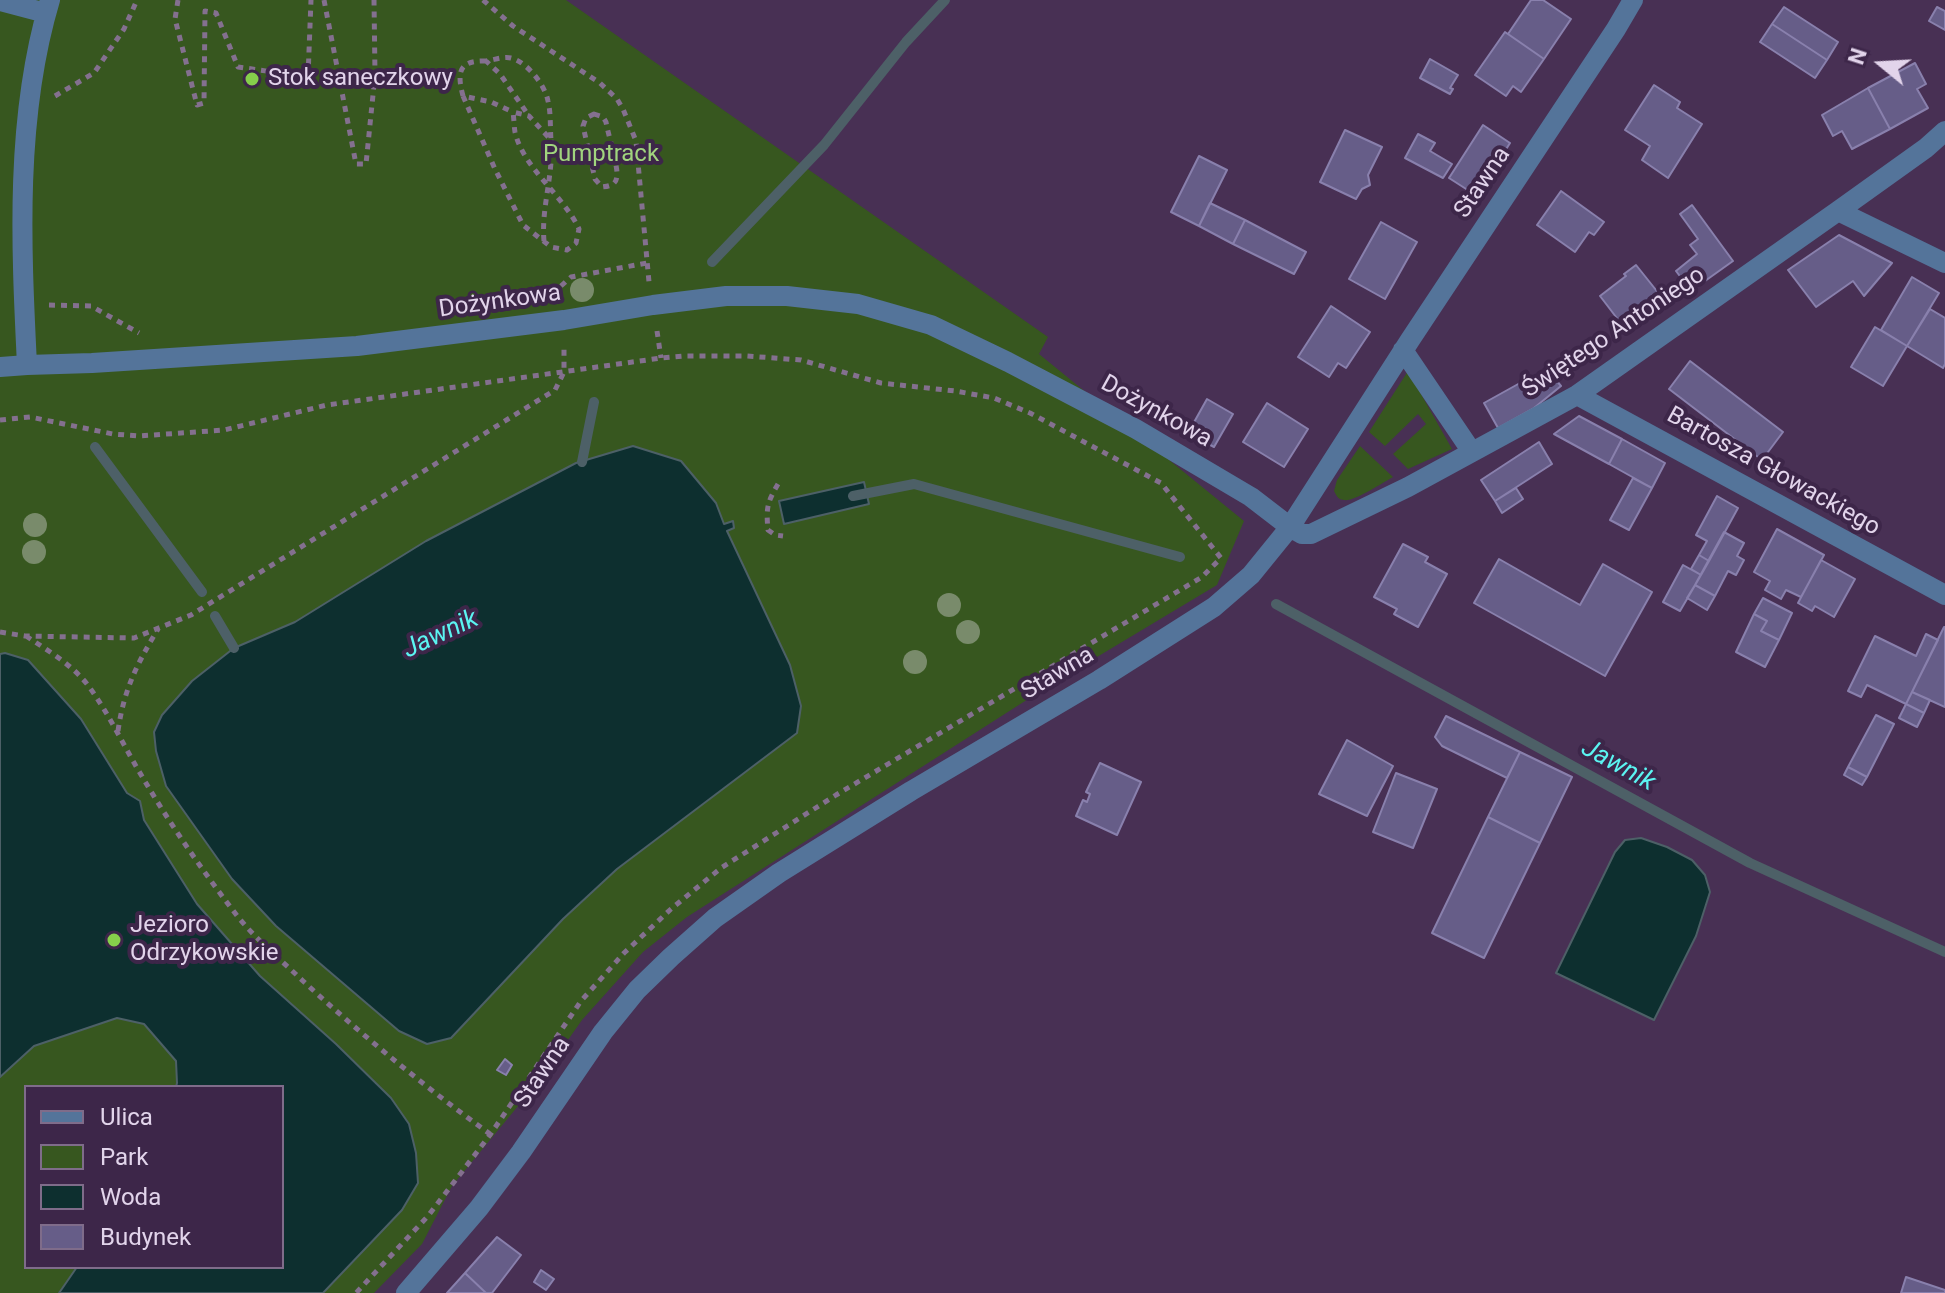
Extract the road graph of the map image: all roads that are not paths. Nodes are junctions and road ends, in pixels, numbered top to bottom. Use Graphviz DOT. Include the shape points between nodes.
graph roads {
  1 [pos="1633,0"];
  2 [pos="0,1"];
  3 [pos="48,7"];
  4 [pos="1945,131"];
  5 [pos="1945,139"];
  6 [pos="1926,148"];
  7 [pos="1838,211"];
  8 [pos="1945,263"];
  9 [pos="1403,350"];
  10 [pos="27,365"];
  11 [pos="0,367"];
  12 [pos="1577,395"];
  13 [pos="1472,452"];
  14 [pos="1290,527"];
  15 [pos="1945,595"];
  16 [pos="406,1293"];
  1 -- 9 [label="street, Stawna"];
  2 -- 3 [label="street"];
  3 -- 10 [label="street" via="27,119 21,245"];
  4 -- 6 [label="street, Świętego Antoniego"];
  5 -- 6 [label="street"];
  6 -- 7 [label="street, Świętego Antoniego"];
  7 -- 8 [label="street"];
  7 -- 12 [label="street, Świętego Antoniego"];
  9 -- 13 [label="street"];
  9 -- 14 [label="street, Stawna"];
  10 -- 11 [label="street, Dożynkowa"];
  10 -- 14 [label="street, Dożynkowa" via="357,346 726,296 858,304 931,325 1008,362 1214,474"];
  12 -- 13 [label="street, Świętego Antoniego"];
  12 -- 15 [label="street, Bartosza Głowackiego"];
  13 -- 14 [label="street, Świętego Antoniego" via="1311,534"];
  14 -- 16 [label="street, Stawna" via="1251,575 1214,607 779,873 715,918 637,990 479,1208"];
}
